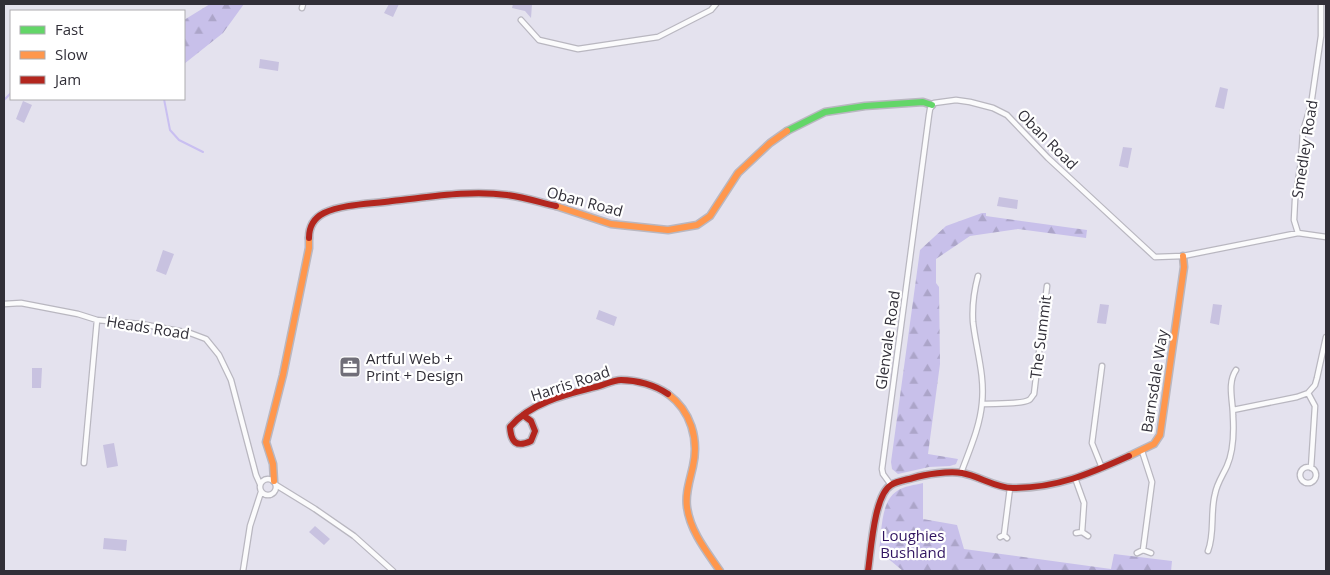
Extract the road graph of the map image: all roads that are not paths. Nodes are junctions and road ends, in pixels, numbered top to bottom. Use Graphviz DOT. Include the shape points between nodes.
graph roads {
  1 [pos="716,4"];
  2 [pos="1321,4"];
  3 [pos="521,20"];
  4 [pos="932,105"];
  5 [pos="1298,233"];
  6 [pos="1326,237"];
  7 [pos="1182,256"];
  8 [pos="978,276"];
  9 [pos="1047,286"];
  10 [pos="4,304"];
  11 [pos="97,320"];
  12 [pos="1326,337"];
  13 [pos="1102,366"];
  14 [pos="1236,370"];
  15 [pos="1308,393"];
  16 [pos="982,404"];
  17 [pos="1233,410"];
  18 [pos="523,415"];
  19 [pos="1142,451"];
  20 [pos="84,463"];
  21 [pos="1102,468"];
  22 [pos="1310,468"];
  23 [pos="961,473"];
  24 [pos="256,475"];
  25 [pos="1075,478"];
  26 [pos="271,481"];
  27 [pos="260,484"];
  28 [pos="892,485"];
  29 [pos="1010,488"];
  30 [pos="275,491"];
  31 [pos="261,492"];
  32 [pos="289,493"];
  33 [pos="266,495"];
  34 [pos="257,506"];
  35 [pos="1088,536"];
  36 [pos="1004,537"];
  37 [pos="1144,550"];
  38 [pos="1208,551"];
  39 [pos="1137,553"];
  40 [pos="1151,553"];
  41 [pos="243,571"];
  42 [pos="393,571"];
  43 [pos="720,571"];
  44 [pos="868,571"];
  1 -- 3 [label="street" via="711,10 658,37 578,49 539,40"];
  2 -- 5 [label="street, Smedley Road" via="1321,36 1311,105 1303,131 1295,200 1294,220"];
  4 -- 7 [label="street, Oban Road" via="956,100 993,108 1007,115 1151,254 1160,258"];
  4 -- 26 [label="street, Oban Road" via="923,102 825,112 792,127 770,142 738,173 710,216 697,225 668,230 611,224 562,207 507,195 471,193 366,204 324,213 315,219 309,233 309,248 283,375 266,442 274,468"];
  4 -- 28 [label="street, Glenvale Road" via="882,469"];
  5 -- 6 [label="street, Oban Road"];
  5 -- 7 [label="street, Oban Road"];
  7 -- 19 [label="street, Barnsdale Way" via="1184,267 1160,436"];
  8 -- 16 [label="street" via="973,322 982,374"];
  9 -- 16 [label="street, The Summit" via="1032,398 1022,402"];
  10 -- 11 [label="street, Heads Road" via="21,303"];
  11 -- 20 [label="street"];
  11 -- 24 [label="street, Heads Road" via="190,332 211,343 235,391"];
  12 -- 15 [label="street" via="1318,378"];
  13 -- 21 [label="street" via="1092,443"];
  14 -- 17 [label="street" via="1231,386"];
  15 -- 17 [label="street"];
  15 -- 22 [label="street" via="1315,406"];
  16 -- 23 [label="street"];
  17 -- 38 [label="street" via="1234,440 1214,496 1212,541"];
  18 -- 18 [label="street, Harris Road" via="531,421 535,431 531,441 523,444 516,443 510,431 514,420"];
  18 -- 43 [label="street, Harris Road" via="528,409 620,380 651,384 668,394 683,408 692,424 695,454 686,490 687,510 692,526"];
  19 -- 21 [label="street, Barnsdale Way"];
  19 -- 37 [label="street" via="1152,482"];
  21 -- 25 [label="street, Barnsdale Way"];
  23 -- 28 [label="street, Barnsdale Way" via="923,475"];
  23 -- 29 [label="street, Barnsdale Way"];
  24 -- 26 [label="street"];
  24 -- 27 [label="street, Heads Road"];
  25 -- 29 [label="street, Barnsdale Way" via="1039,488"];
  25 -- 35 [label="street" via="1084,503 1079,532"];
  26 -- 27 [label="street"];
  26 -- 30 [label="street"];
  26 -- 32 [label="street"];
  27 -- 31 [label="street"];
  28 -- 44 [label="street" via="882,494 878,505"];
  29 -- 36 [label="street"];
  30 -- 32 [label="street"];
  30 -- 33 [label="street"];
  31 -- 33 [label="street"];
  31 -- 34 [label="street"];
  32 -- 42 [label="street" via="354,536"];
  33 -- 34 [label="street"];
  34 -- 41 [label="street" via="250,526"];
  37 -- 39 [label="street"];
  37 -- 40 [label="street"];
}
